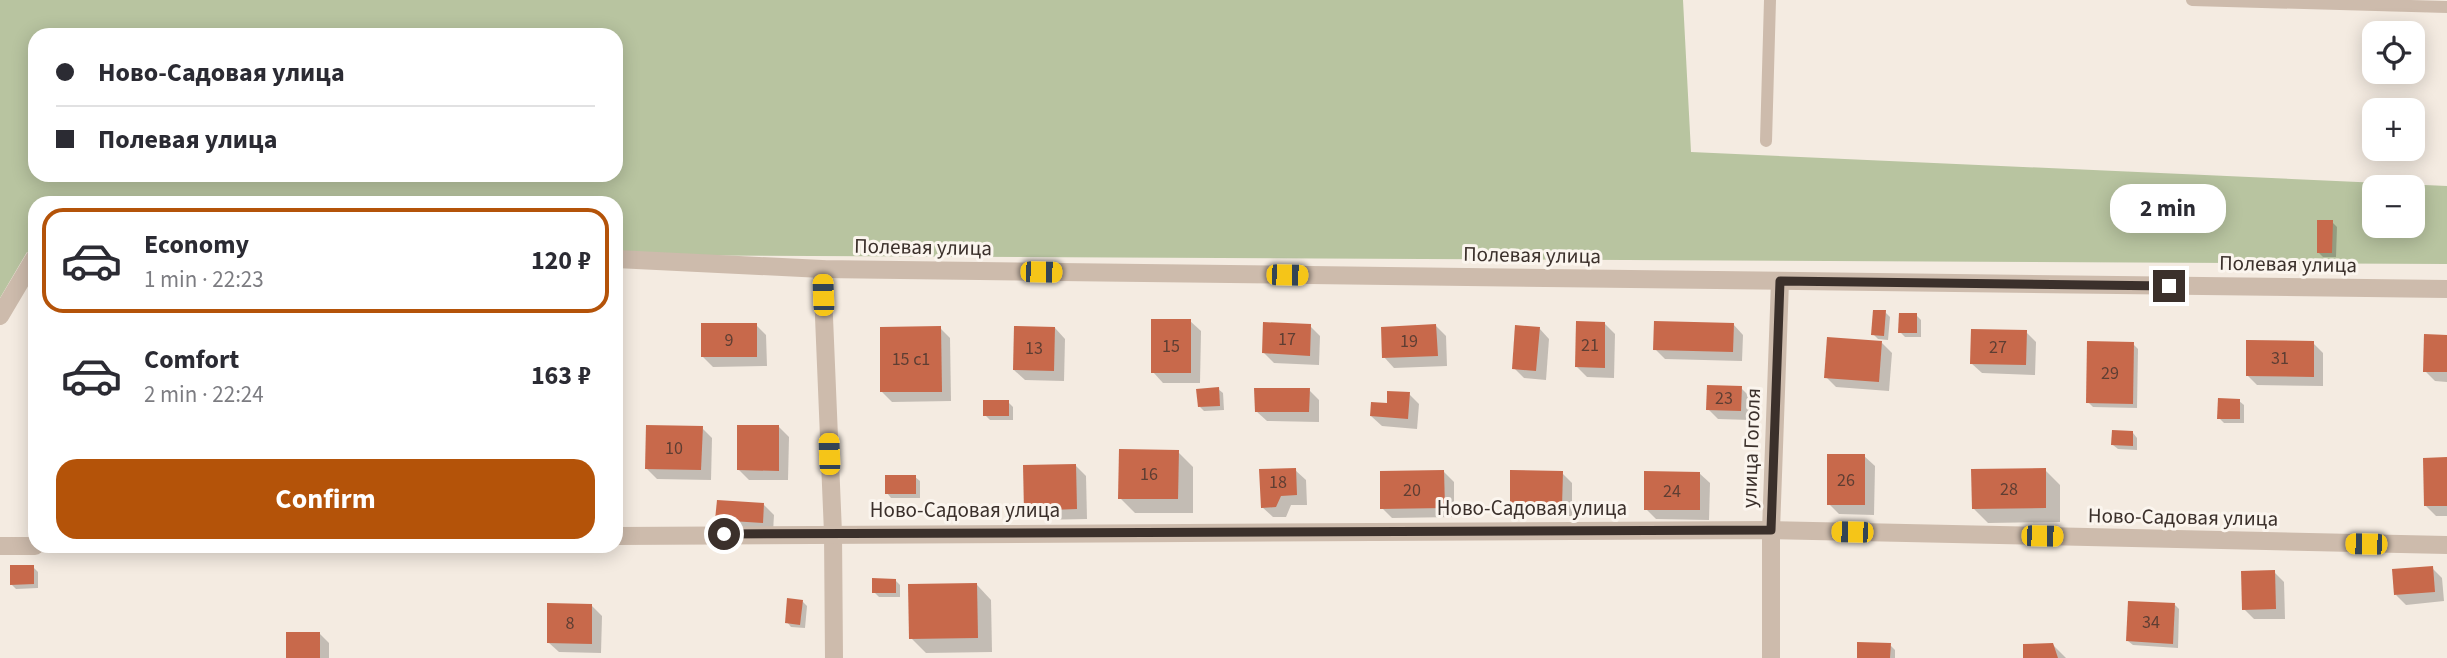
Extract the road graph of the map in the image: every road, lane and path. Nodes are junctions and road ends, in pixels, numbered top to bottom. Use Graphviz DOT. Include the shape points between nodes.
graph roads {
  1 [pos="1770,0"];
  2 [pos="2192,0"];
  3 [pos="2447,7"];
  4 [pos="1766,141"];
  5 [pos="623,260"];
  6 [pos="28,269"];
  7 [pos="822,269"];
  8 [pos="1780,281"];
  9 [pos="2447,289"];
  10 [pos="0,316"];
  11 [pos="1771,530"];
  12 [pos="833,533"];
  13 [pos="623,536"];
  14 [pos="2447,545"];
  15 [pos="0,546"];
  16 [pos="28,546"];
  17 [pos="834,658"];
  18 [pos="1771,658"];
  1 -- 4 [label="lane"];
  2 -- 3 [label="lane"];
  5 -- 7 [label="street, Полевая улица"];
  6 -- 10 [label="street"];
  7 -- 8 [label="street, Полевая улица"];
  7 -- 12 [label="street"];
  8 -- 9 [label="street, Полевая улица"];
  8 -- 11 [label="street, улица Гоголя"];
  11 -- 12 [label="street, Ново-Садовая улица"];
  11 -- 14 [label="street, Ново-Садовая улица"];
  11 -- 18 [label="street, улица Гоголя"];
  12 -- 13 [label="street, Ново-Садовая улица"];
  12 -- 17 [label="street"];
  15 -- 16 [label="street"];
}
